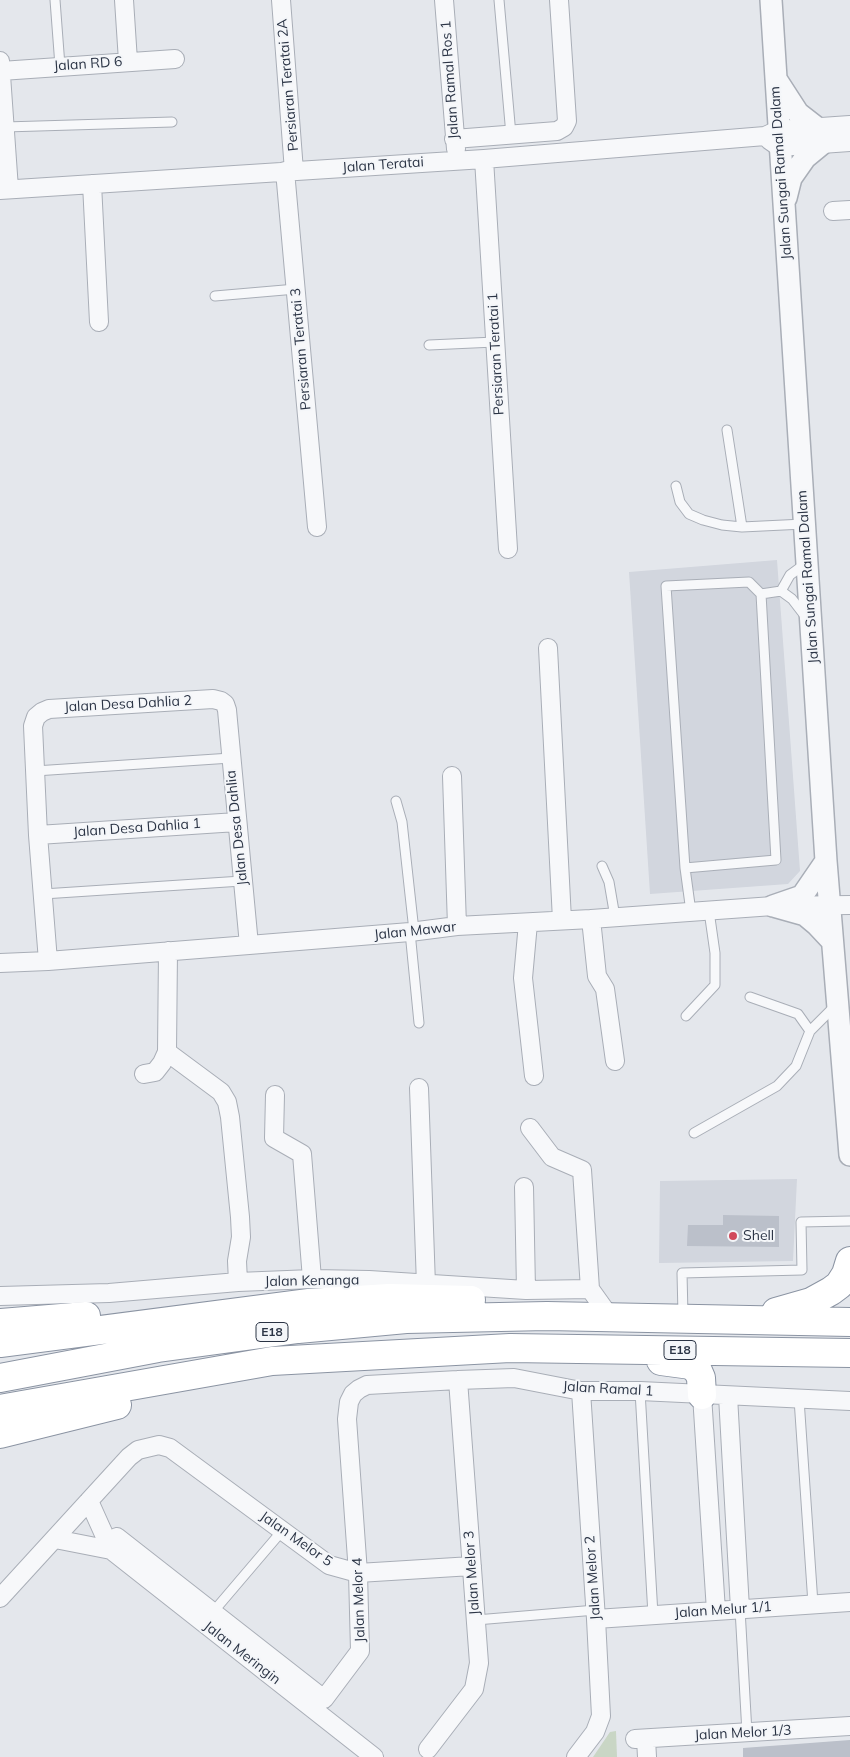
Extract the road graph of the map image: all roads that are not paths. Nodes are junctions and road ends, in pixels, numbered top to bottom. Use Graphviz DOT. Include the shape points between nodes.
graph roads {
  1 [pos="55,0"];
  2 [pos="124,0"];
  3 [pos="281,0"];
  4 [pos="444,0"];
  5 [pos="499,0"];
  6 [pos="559,0"];
  7 [pos="771,0"];
  8 [pos="175,59"];
  9 [pos="128,61"];
  10 [pos="0,66"];
  11 [pos="60,66"];
  12 [pos="775,77"];
  13 [pos="172,122"];
  14 [pos="850,125"];
  15 [pos="5,127"];
  16 [pos="511,135"];
  17 [pos="819,136"];
  18 [pos="774,138"];
  19 [pos="454,139"];
  20 [pos="850,142"];
  21 [pos="484,158"];
  22 [pos="457,160"];
  23 [pos="290,171"];
  24 [pos="92,184"];
  25 [pos="4,190"];
  26 [pos="783,208"];
  27 [pos="296,289"];
  28 [pos="215,296"];
  29 [pos="99,322"];
  30 [pos="495,342"];
  31 [pos="429,344"];
  32 [pos="726,430"];
  33 [pos="676,486"];
  34 [pos="804,524"];
  35 [pos="317,527"];
  36 [pos="742,527"];
  37 [pos="508,549"];
  38 [pos="806,562"];
  39 [pos="781,591"];
  40 [pos="761,594"];
  41 [pos="810,622"];
  42 [pos="548,648"];
  43 [pos="227,710"];
  44 [pos="231,758"];
  45 [pos="35,770"];
  46 [pos="452,776"];
  47 [pos="396,801"];
  48 [pos="237,822"];
  49 [pos="38,835"];
  50 [pos="826,861"];
  51 [pos="602,866"];
  52 [pos="685,868"];
  53 [pos="242,881"];
  54 [pos="43,894"];
  55 [pos="773,906"];
  56 [pos="840,906"];
  57 [pos="709,911"];
  58 [pos="691,912"];
  59 [pos="615,917"];
  60 [pos="591,919"];
  61 [pos="562,920"];
  62 [pos="528,923"];
  63 [pos="457,926"];
  64 [pos="412,932"];
  65 [pos="832,941"];
  66 [pos="249,945"];
  67 [pos="168,951"];
  68 [pos="48,961"];
  69 [pos="0,963"];
  70 [pos="750,997"];
  71 [pos="837,1004"];
  72 [pos="686,1016"];
  73 [pos="418,1023"];
  74 [pos="810,1031"];
  75 [pos="167,1052"];
  76 [pos="615,1061"];
  77 [pos="144,1074"];
  78 [pos="534,1076"];
  79 [pos="419,1088"];
  80 [pos="275,1095"];
  81 [pos="530,1128"];
  82 [pos="694,1133"];
  83 [pos="850,1154"];
  84 [pos="524,1187"];
  85 [pos="850,1221"];
  86 [pos="850,1261"];
  87 [pos="238,1282"];
  88 [pos="426,1285"];
  89 [pos="590,1289"];
  90 [pos="526,1290"];
  91 [pos="310,1291"];
  92 [pos="0,1296"];
  93 [pos="547,1316"];
  94 [pos="610,1317"];
  95 [pos="684,1318"];
  96 [pos="753,1319"];
  97 [pos="850,1322"];
  98 [pos="0,1323"];
  99 [pos="0,1344"];
  100 [pos="510,1348"];
  101 [pos="850,1354"];
  102 [pos="177,1377"];
  103 [pos="0,1378"];
  104 [pos="458,1380"];
  105 [pos="367,1385"];
  106 [pos="581,1390"];
  107 [pos="640,1391"];
  108 [pos="713,1395"];
  109 [pos="800,1399"];
  110 [pos="850,1401"];
  111 [pos="0,1409"];
  112 [pos="0,1434"];
  113 [pos="89,1500"];
  114 [pos="282,1531"];
  115 [pos="55,1539"];
  116 [pos="114,1543"];
  117 [pos="472,1566"];
  118 [pos="358,1573"];
  119 [pos="0,1598"];
  120 [pos="850,1602"];
  121 [pos="813,1604"];
  122 [pos="740,1609"];
  123 [pos="716,1611"];
  124 [pos="213,1612"];
  125 [pos="596,1615"];
  126 [pos="653,1615"];
  127 [pos="476,1620"];
  128 [pos="850,1726"];
  129 [pos="747,1733"];
  130 [pos="428,1749"];
  131 [pos="374,1757"];
  132 [pos="576,1757"];
  133 [pos="648,1757"];
  1 -- 11 [label="lane"];
  2 -- 9 [label="street"];
  3 -- 23 [label="street, Persiaran Teratai 2A"];
  4 -- 19 [label="street, Jalan Ramal Ros 1"];
  5 -- 16 [label="lane"];
  6 -- 16 [label="street" via="567,121 556,131"];
  7 -- 12 [label="street, Jalan Sungai Ramal Dalam"];
  8 -- 9 [label="street, Jalan RD 6"];
  9 -- 11 [label="street, Jalan RD 6"];
  10 -- 11 [label="street, Jalan RD 6"];
  10 -- 15 [label="street"];
  12 -- 17 [label="street" via="798,113"];
  12 -- 18 [label="street, Jalan Sungai Ramal Dalam"];
  13 -- 15 [label="lane"];
  14 -- 17 [label="street"];
  15 -- 25 [label="street"];
  16 -- 19 [label="street"];
  17 -- 18 [label="street, Jalan Teratai"];
  17 -- 20 [label="street"];
  17 -- 26 [label="street" via="791,178"];
  18 -- 21 [label="street, Jalan Teratai"];
  18 -- 26 [label="street, Jalan Sungai Ramal Dalam"];
  19 -- 22 [label="street, Jalan Ramal Ros 1"];
  21 -- 22 [label="street, Jalan Teratai"];
  21 -- 30 [label="street, Persiaran Teratai 1"];
  22 -- 23 [label="street, Jalan Teratai"];
  23 -- 24 [label="street, Jalan Teratai"];
  23 -- 27 [label="street, Persiaran Teratai 3"];
  24 -- 25 [label="street, Jalan Teratai"];
  24 -- 29 [label="street"];
  26 -- 34 [label="street, Jalan Sungai Ramal Dalam"];
  27 -- 28 [label="lane"];
  27 -- 35 [label="street, Persiaran Teratai 3"];
  30 -- 31 [label="lane"];
  30 -- 37 [label="street, Persiaran Teratai 1"];
  32 -- 36 [label="lane"];
  33 -- 36 [label="lane" via="680,502 689,514 722,525"];
  34 -- 36 [label="lane"];
  34 -- 38 [label="street, Jalan Sungai Ramal Dalam"];
  38 -- 39 [label="lane" via="790,575"];
  38 -- 41 [label="street, Jalan Sungai Ramal Dalam"];
  39 -- 40 [label="lane"];
  39 -- 41 [label="lane" via="792,599"];
  40 -- 52 [label="lane" via="776,860"];
  40 -- 52 [label="lane" via="749,582 666,586"];
  41 -- 50 [label="street, Jalan Sungai Ramal Dalam"];
  42 -- 61 [label="street"];
  43 -- 44 [label="street, Jalan Desa Dahlia"];
  43 -- 45 [label="street, Jalan Desa Dahlia 2" via="225,704 214,699 49,709 36,717"];
  44 -- 45 [label="lane"];
  44 -- 48 [label="street, Jalan Desa Dahlia"];
  45 -- 49 [label="street"];
  46 -- 63 [label="street"];
  47 -- 64 [label="lane" via="402,822"];
  48 -- 49 [label="street, Jalan Desa Dahlia 1"];
  48 -- 53 [label="street, Jalan Desa Dahlia"];
  49 -- 54 [label="street"];
  50 -- 55 [label="street" via="802,896"];
  50 -- 56 [label="street, Jalan Sungai Ramal Dalam"];
  51 -- 59 [label="lane" via="609,882"];
  52 -- 58 [label="lane"];
  53 -- 54 [label="lane"];
  53 -- 66 [label="street, Jalan Desa Dahlia"];
  54 -- 68 [label="street"];
  55 -- 56 [label="street, Jalan Mawar"];
  55 -- 57 [label="street, Jalan Mawar"];
  55 -- 65 [label="street" via="805,915"];
  56 -- 65 [label="street, Jalan Sungai Ramal Dalam"];
  57 -- 58 [label="street, Jalan Mawar"];
  57 -- 72 [label="lane" via="715,952 715,985"];
  58 -- 59 [label="street, Jalan Mawar"];
  59 -- 60 [label="street, Jalan Mawar"];
  60 -- 61 [label="street, Jalan Mawar"];
  60 -- 76 [label="street" via="597,976 606,989"];
  61 -- 62 [label="street, Jalan Mawar"];
  62 -- 63 [label="street, Jalan Mawar"];
  62 -- 78 [label="street" via="523,978"];
  63 -- 64 [label="street, Jalan Mawar"];
  64 -- 66 [label="street, Jalan Mawar"];
  64 -- 73 [label="lane"];
  65 -- 71 [label="street, Jalan Sungai Ramal Dalam"];
  66 -- 67 [label="street, Jalan Mawar"];
  67 -- 68 [label="street, Jalan Mawar"];
  67 -- 75 [label="street"];
  68 -- 69 [label="street, Jalan Mawar"];
  70 -- 74 [label="lane" via="798,1014"];
  71 -- 74 [label="lane"];
  71 -- 83 [label="street, Jalan Sungai Ramal Dalam"];
  74 -- 82 [label="lane" via="796,1066 777,1086"];
  75 -- 77 [label="street" via="155,1072"];
  75 -- 87 [label="street" via="221,1092 227,1102 240,1217"];
  79 -- 88 [label="street"];
  80 -- 91 [label="street" via="274,1138 302,1154"];
  81 -- 89 [label="street" via="552,1157 582,1170"];
  84 -- 90 [label="street"];
  85 -- 95 [label="lane" via="801,1222 802,1270 682,1273"];
  86 -- 96 [label="highway" via="839,1284 826,1294 811,1302"];
  87 -- 91 [label="street, Jalan Kenanga"];
  87 -- 92 [label="street, Jalan Kenanga" via="109,1293"];
  88 -- 90 [label="street, Jalan Kenanga"];
  88 -- 91 [label="street, Jalan Kenanga" via="369,1280"];
  89 -- 90 [label="street, Jalan Kenanga"];
  89 -- 94 [label="street"];
  91 -- 93 [label="highway, E18" via="529,1306"];
  91 -- 98 [label="highway"];
  91 -- 99 [label="highway, E18"];
  93 -- 94 [label="highway, E18"];
  93 -- 103 [label="highway, E18" via="406,1319 298,1328 158,1348"];
  94 -- 95 [label="highway, E18"];
  95 -- 96 [label="highway, E18"];
  96 -- 97 [label="highway, E18"];
  100 -- 101 [label="highway, E18"];
  100 -- 102 [label="highway, E18" via="272,1361"];
  100 -- 108 [label="highway" via="691,1365"];
  101 -- 108 [label="highway" via="716,1366 710,1371"];
  102 -- 111 [label="highway, E18"];
  102 -- 112 [label="highway" via="135,1400"];
  104 -- 105 [label="street, Jalan Ramal 1"];
  104 -- 106 [label="street, Jalan Ramal 1" via="514,1378"];
  104 -- 117 [label="street, Jalan Melor 3"];
  105 -- 118 [label="street, Jalan Melor 4" via="353,1394 348,1410"];
  106 -- 107 [label="street, Jalan Ramal 1"];
  106 -- 125 [label="street, Jalan Melor 2"];
  107 -- 108 [label="street, Jalan Ramal 1"];
  107 -- 126 [label="lane"];
  108 -- 109 [label="street, Jalan Ramal 1"];
  108 -- 122 [label="street"];
  108 -- 123 [label="street"];
  109 -- 110 [label="street, Jalan Ramal 1"];
  109 -- 121 [label="lane"];
  113 -- 114 [label="street, Jalan Melor 5" via="129,1457 138,1450 159,1445 170,1448"];
  113 -- 115 [label="street"];
  113 -- 116 [label="street, Jalan Meringin"];
  114 -- 118 [label="street, Jalan Melor 5" via="329,1566"];
  114 -- 124 [label="lane"];
  115 -- 116 [label="street, Jalan Meringin"];
  115 -- 119 [label="street"];
  116 -- 124 [label="street, Jalan Melor 4"];
  116 -- 131 [label="street, Jalan Meringin"];
  117 -- 118 [label="street, Jalan Melor 5"];
  117 -- 127 [label="street, Jalan Melor 3"];
  118 -- 124 [label="street, Jalan Melor 4" via="360,1651 324,1699"];
  120 -- 121 [label="street, Jalan Melur 1/1"];
  121 -- 122 [label="street, Jalan Melur 1/1"];
  122 -- 123 [label="street, Jalan Melur 1/1"];
  122 -- 129 [label="lane"];
  123 -- 126 [label="street, Jalan Melur 1/1"];
  125 -- 126 [label="street, Jalan Melur 1/1"];
  125 -- 127 [label="lane"];
  125 -- 132 [label="street, Jalan Melor 2" via="601,1716 595,1732"];
  127 -- 130 [label="street, Jalan Melor 3" via="479,1664 474,1689"];
  128 -- 129 [label="street, Jalan Melor 1/3"];
  129 -- 133 [label="street, Jalan Melor 1/3" via="641,1739"];
}
